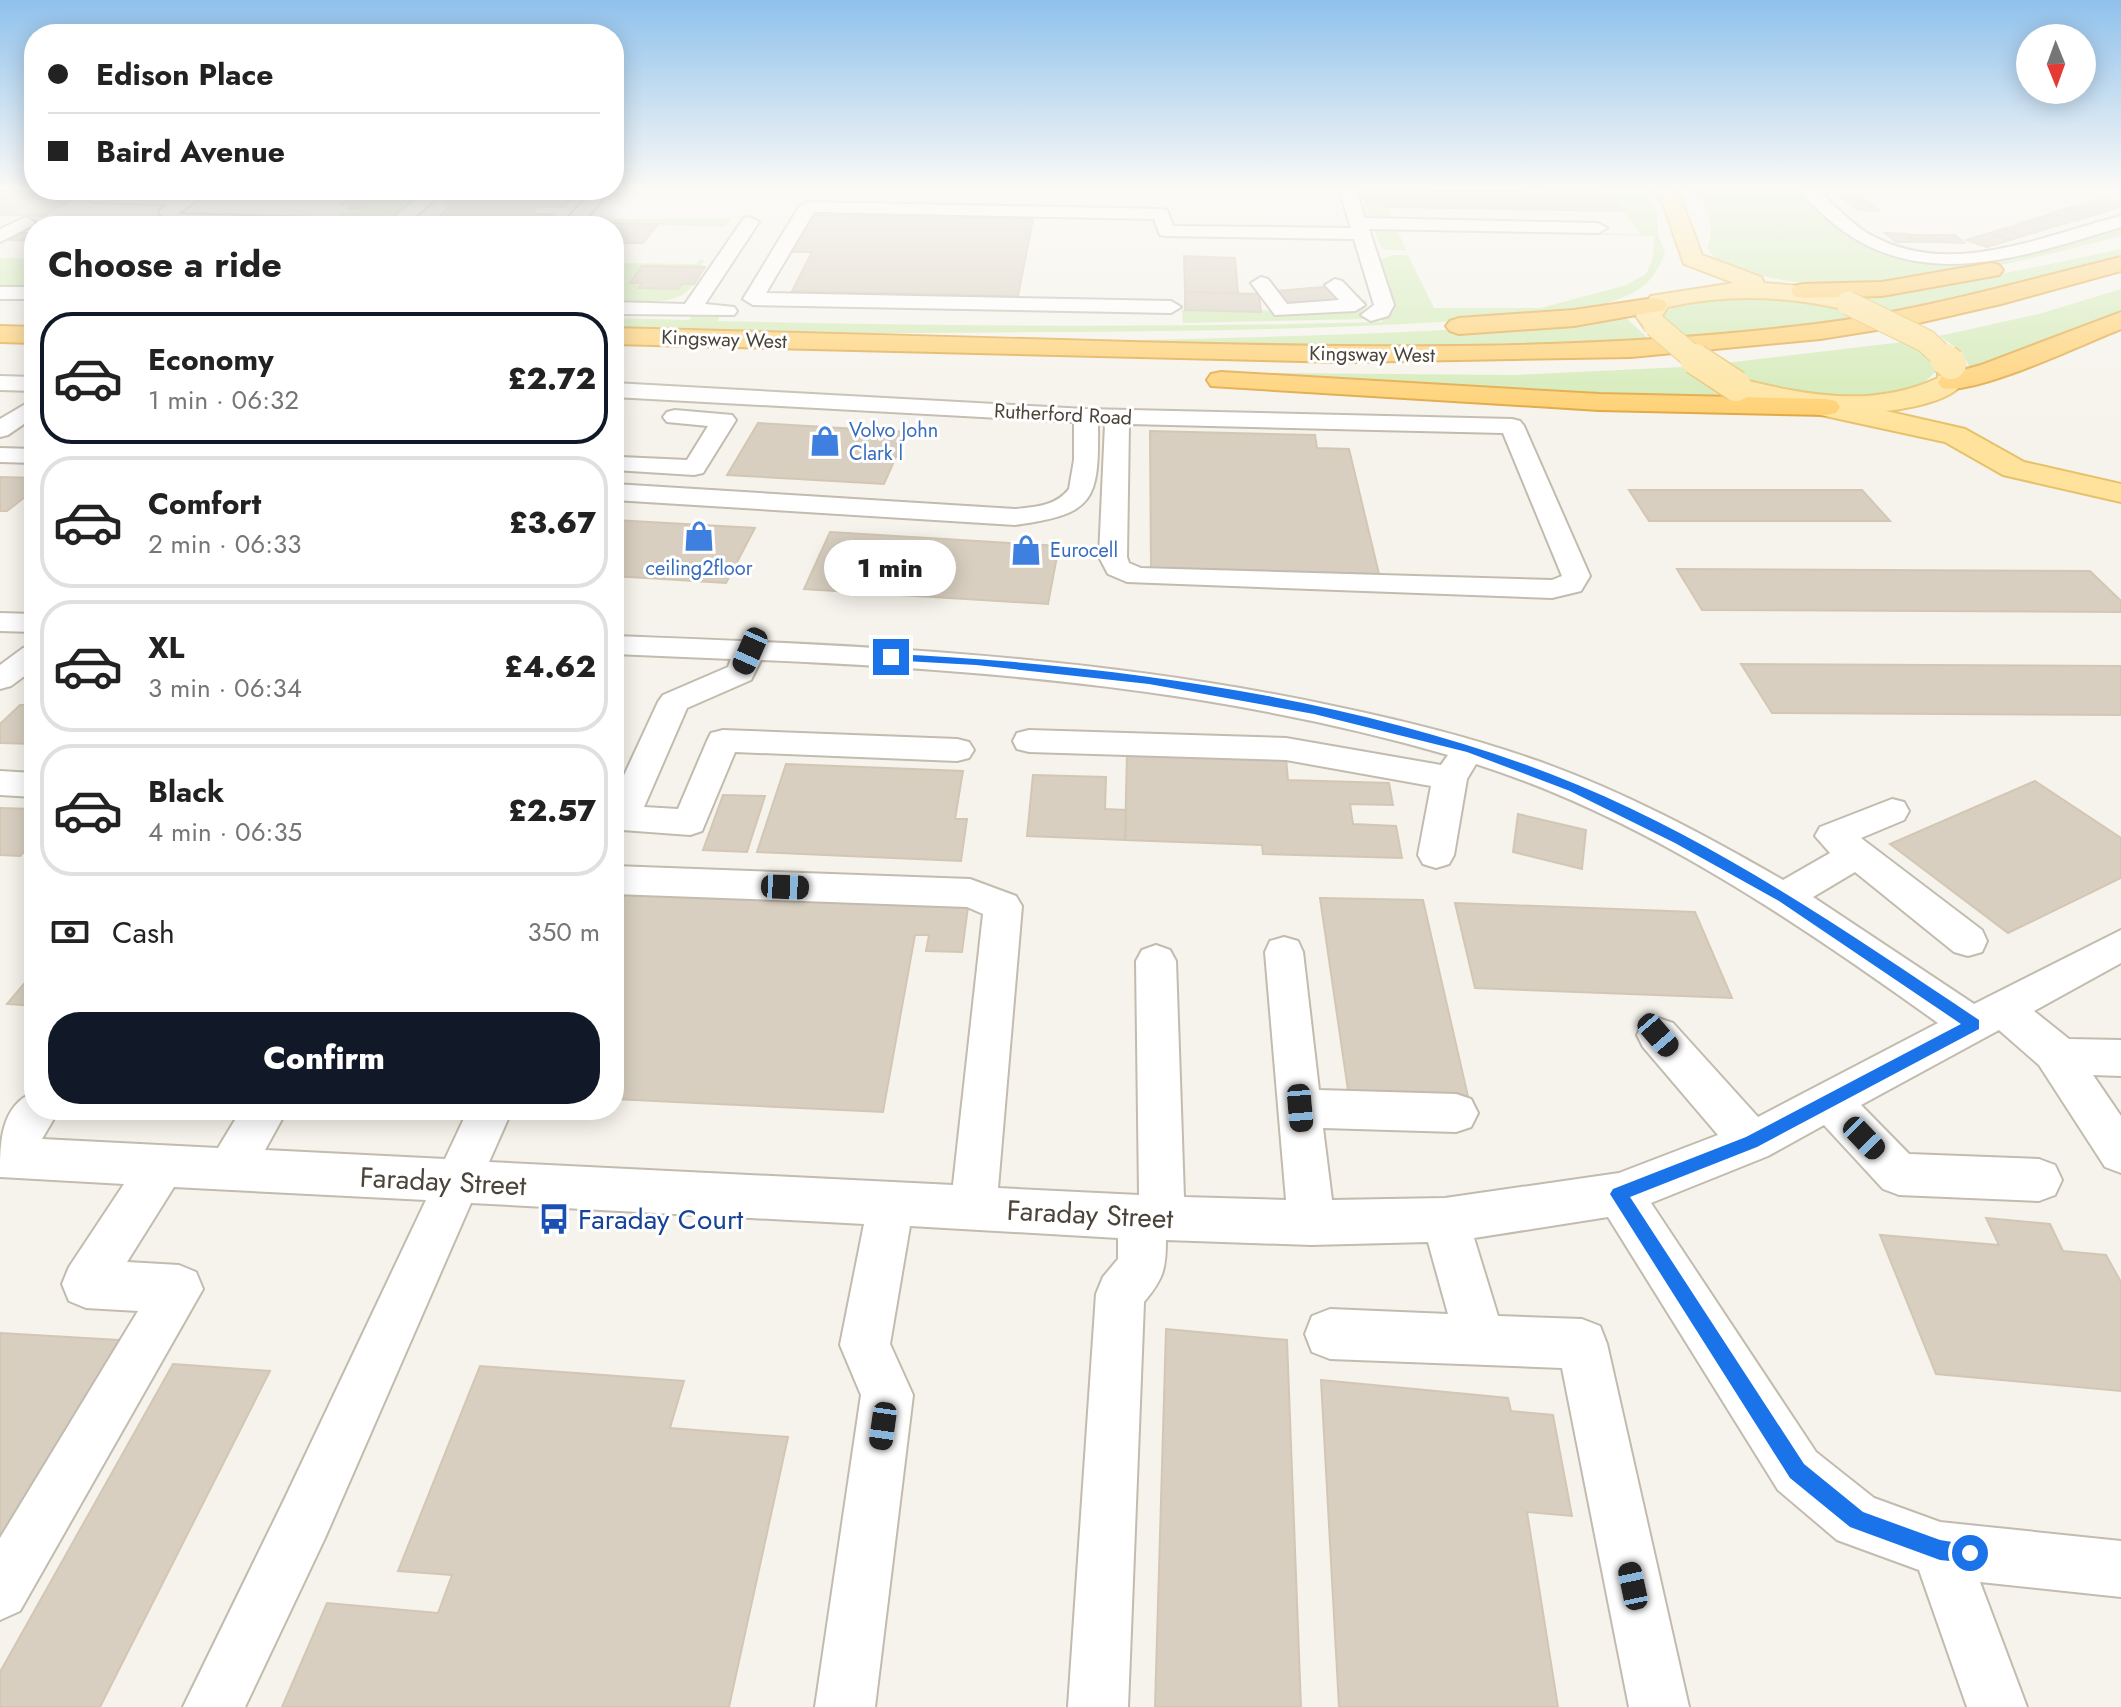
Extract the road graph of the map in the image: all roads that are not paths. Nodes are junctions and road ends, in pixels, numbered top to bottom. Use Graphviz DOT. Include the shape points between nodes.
graph roads {
  1 [pos="719,269"];
  2 [pos="771,269"];
  3 [pos="1372,269"];
  4 [pos="1679,269"];
  5 [pos="1715,269"];
  6 [pos="1990,269"];
  7 [pos="2104,269"];
  8 [pos="2121,282"];
  9 [pos="1261,283"];
  10 [pos="1335,285"];
  11 [pos="1793,290"];
  12 [pos="0,293"];
  13 [pos="24,293"];
  14 [pos="1171,307"];
  15 [pos="624,308"];
  16 [pos="691,310"];
  17 [pos="1657,310"];
  18 [pos="727,311"];
  19 [pos="1371,315"];
  20 [pos="2121,320"];
  21 [pos="0,321"];
  22 [pos="24,321"];
  23 [pos="1427,328"];
  24 [pos="1396,330"];
  25 [pos="0,334"];
  26 [pos="24,335"];
  27 [pos="624,336"];
  28 [pos="817,342"];
  29 [pos="624,351"];
  30 [pos="848,357"];
  31 [pos="1945,379"];
  32 [pos="0,383"];
  33 [pos="24,384"];
  34 [pos="624,390"];
  35 [pos="656,392"];
  36 [pos="1826,407"];
  37 [pos="24,415"];
  38 [pos="1086,416"];
  39 [pos="1117,417"];
  40 [pos="690,418"];
  41 [pos="0,421"];
  42 [pos="1955,435"];
  43 [pos="0,455"];
  44 [pos="24,456"];
  45 [pos="624,464"];
  46 [pos="658,466"];
  47 [pos="624,493"];
  48 [pos="2121,493"];
  49 [pos="0,622"];
  50 [pos="24,623"];
  51 [pos="750,651"];
  52 [pos="624,652"];
  53 [pos="24,662"];
  54 [pos="0,679"];
  55 [pos="0,686"];
  56 [pos="24,687"];
  57 [pos="1029,741"];
  58 [pos="1470,749"];
  59 [pos="957,750"];
  60 [pos="1450,778"];
  61 [pos="0,783"];
  62 [pos="24,784"];
  63 [pos="1892,811"];
  64 [pos="624,814"];
  65 [pos="624,818"];
  66 [pos="1857,854"];
  67 [pos="1436,855"];
  68 [pos="624,880"];
  69 [pos="1784,897"];
  70 [pos="1968,941"];
  71 [pos="2121,945"];
  72 [pos="1284,952"];
  73 [pos="1156,961"];
  74 [pos="1987,1016"];
  75 [pos="1658,1035"];
  76 [pos="2058,1057"];
  77 [pos="2121,1058"];
  78 [pos="1829,1101"];
  79 [pos="1300,1108"];
  80 [pos="1456,1113"];
  81 [pos="29,1120"];
  82 [pos="259,1120"];
  83 [pos="485,1120"];
  84 [pos="1752,1142"];
  85 [pos="2121,1153"];
  86 [pos="1,1157"];
  87 [pos="162,1166"];
  88 [pos="230,1169"];
  89 [pos="2039,1180"];
  90 [pos="456,1181"];
  91 [pos="1619,1194"];
  92 [pos="891,1205"];
  93 [pos="973,1209"];
  94 [pos="1152,1218"];
  95 [pos="1445,1220"];
  96 [pos="1311,1223"];
  97 [pos="1330,1334"];
  98 [pos="1480,1340"];
  99 [pos="1940,1550"];
  100 [pos="2121,1569"];
  101 [pos="0,1591"];
  102 [pos="213,1707"];
  103 [pos="845,1707"];
  104 [pos="1098,1707"];
  105 [pos="1659,1707"];
  106 [pos="1997,1707"];
  1 -- 16 [label="street"];
  2 -- 14 [label="street" via="753,299 1054,296"];
  3 -- 19 [label="street" via="1384,305"];
  4 -- 17 [label="main road"];
  5 -- 11 [label="main road"];
  6 -- 11 [label="highway" via="1896,287"];
  7 -- 28 [label="highway, Kingsway West" via="1912,317 1647,349 1346,354"];
  8 -- 30 [label="highway, Kingsway West" via="1934,330 1660,363 1332,369"];
  9 -- 10 [label="street" via="1282,311 1355,305"];
  11 -- 17 [label="main road" via="1713,291"];
  11 -- 31 [label="main road, bridge" via="1848,303 1926,341"];
  12 -- 13 [label="street"];
  15 -- 16 [label="street"];
  16 -- 18 [label="street"];
  17 -- 23 [label="highway"];
  17 -- 36 [label="main road, bridge" via="1708,370 1773,399"];
  20 -- 31 [label="highway" via="1991,371"];
  21 -- 22 [label="highway"];
  24 -- 28 [label="highway"];
  25 -- 26 [label="highway"];
  27 -- 28 [label="highway, Kingsway West"];
  29 -- 30 [label="highway, Kingsway West"];
  30 -- 36 [label="highway" via="1560,400"];
  31 -- 36 [label="main road" via="1891,401"];
  31 -- 42 [label="main road"];
  32 -- 33 [label="street"];
  34 -- 35 [label="street, Rutherford Road"];
  35 -- 38 [label="street, Rutherford Road"];
  35 -- 40 [label="street" via="639,415"];
  36 -- 42 [label="main road"];
  37 -- 41 [label="street"];
  38 -- 39 [label="street, Rutherford Road"];
  38 -- 47 [label="street" via="1085,489 1077,499 1039,515"];
  39 -- 39 [label="street, Rutherford Road" via="1113,557 1118,568 1137,576 1552,589 1571,585 1576,576 1512,426"];
  40 -- 46 [label="street"];
  40 -- 46 [label="street" via="724,420 694,468"];
  42 -- 48 [label="main road" via="2014,469"];
  43 -- 44 [label="street"];
  45 -- 46 [label="street"];
  49 -- 50 [label="street"];
  51 -- 52 [label="street"];
  51 -- 58 [label="street" via="976,661 1149,680 1314,710"];
  51 -- 64 [label="street" via="740,673 674,702"];
  53 -- 54 [label="street"];
  55 -- 56 [label="street"];
  57 -- 60 [label="street" via="1286,749"];
  58 -- 60 [label="street"];
  58 -- 69 [label="street" via="1575,788"];
  59 -- 65 [label="street" via="723,741 690,822"];
  60 -- 67 [label="street"];
  61 -- 62 [label="street"];
  63 -- 66 [label="street" via="1833,836"];
  66 -- 69 [label="street"];
  66 -- 70 [label="street"];
  68 -- 93 [label="street" via="970,893 1003,906"];
  69 -- 74 [label="street"];
  71 -- 74 [label="street, Faraday Street"];
  72 -- 79 [label="street"];
  73 -- 94 [label="street"];
  74 -- 76 [label="street"];
  74 -- 78 [label="street, Faraday Street"];
  75 -- 84 [label="street"];
  76 -- 77 [label="street"];
  76 -- 85 [label="street"];
  78 -- 84 [label="street, Faraday Street"];
  78 -- 89 [label="street" via="1899,1174"];
  79 -- 80 [label="street"];
  79 -- 96 [label="street"];
  81 -- 86 [label="street"];
  82 -- 88 [label="street"];
  83 -- 90 [label="street"];
  84 -- 91 [label="street, Faraday Street"];
  86 -- 87 [label="street, Faraday Street"];
  87 -- 88 [label="street, Faraday Street"];
  87 -- 101 [label="street" via="86,1284 179,1289"];
  88 -- 90 [label="street, Faraday Street"];
  90 -- 92 [label="street, Faraday Street"];
  90 -- 102 [label="street" via="305,1518"];
  91 -- 95 [label="street, Faraday Street"];
  91 -- 99 [label="street" via="1797,1471 1857,1520"];
  92 -- 93 [label="street, Faraday Street"];
  92 -- 103 [label="street" via="865,1345 887,1395"];
  93 -- 94 [label="street, Faraday Street"];
  94 -- 96 [label="street, Faraday Street"];
  94 -- 104 [label="street" via="1142,1267 1120,1294"];
  95 -- 96 [label="street, Faraday Street"];
  95 -- 98 [label="street"];
  97 -- 98 [label="street"];
  98 -- 105 [label="street" via="1582,1344"];
  99 -- 100 [label="street"];
  99 -- 106 [label="street"];
}
